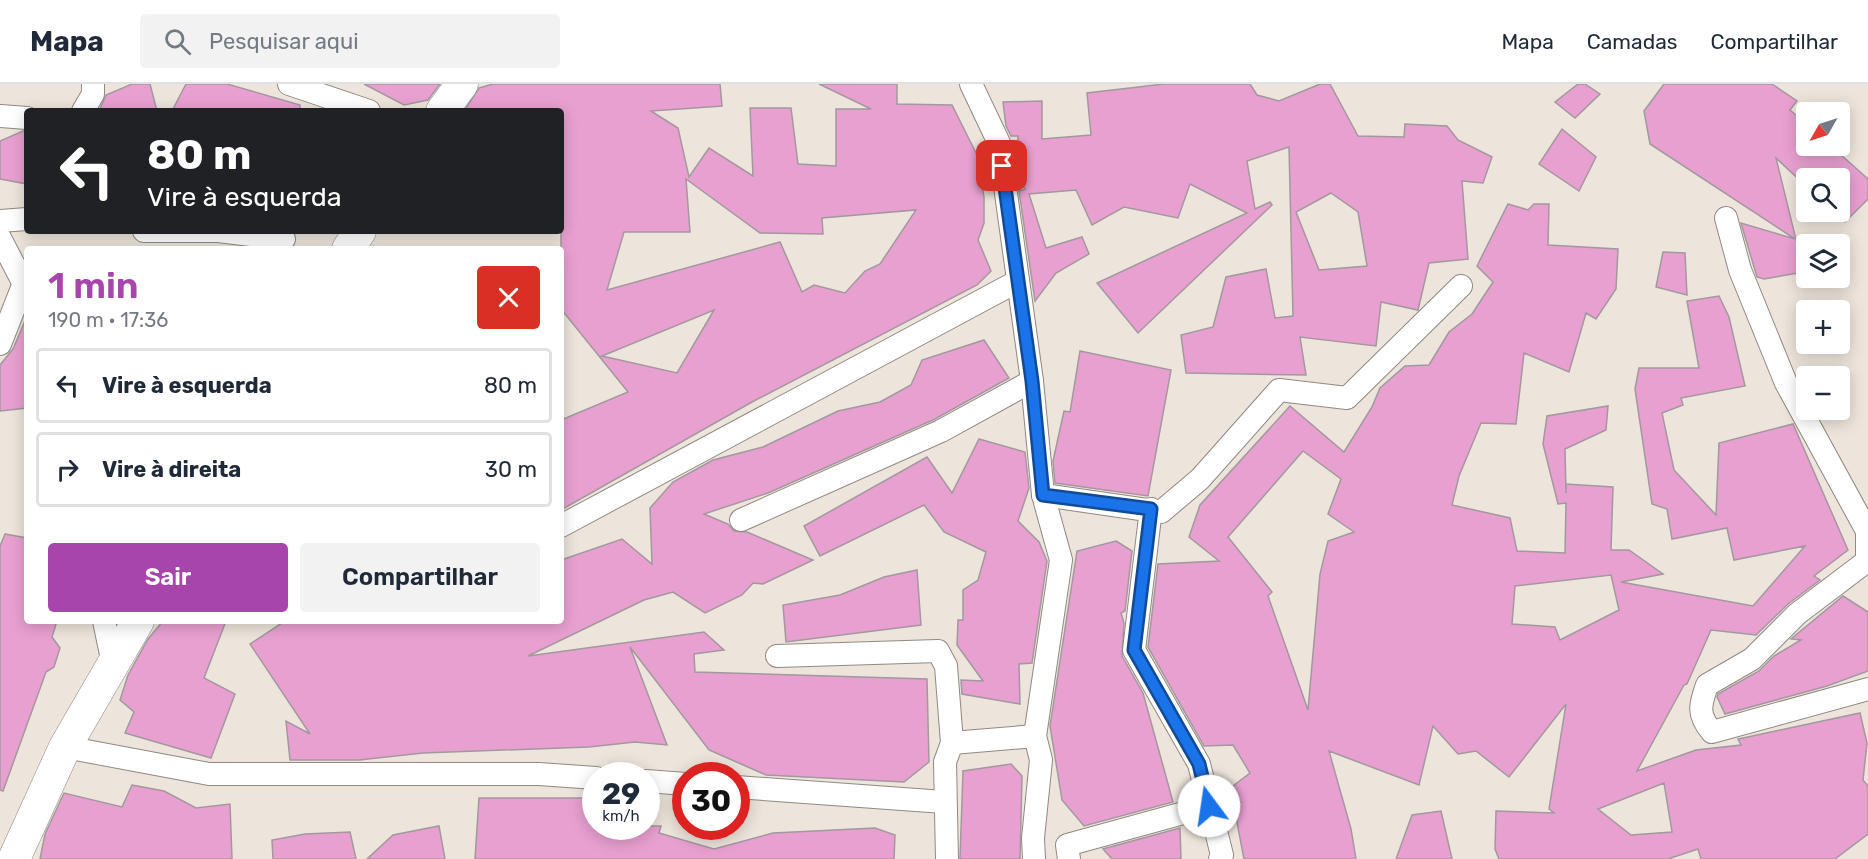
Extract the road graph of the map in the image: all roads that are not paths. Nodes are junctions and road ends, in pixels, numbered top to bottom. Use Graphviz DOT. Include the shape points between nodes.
graph roads {
  1 [pos="93,84"];
  2 [pos="289,84"];
  3 [pos="462,84"];
  4 [pos="971,84"];
  5 [pos="330,98"];
  6 [pos="85,108"];
  7 [pos="360,108"];
  8 [pos="444,108"];
  9 [pos="0,116"];
  10 [pos="24,118"];
  11 [pos="1726,218"];
  12 [pos="24,219"];
  13 [pos="0,221"];
  14 [pos="243,234"];
  15 [pos="0,238"];
  16 [pos="291,240"];
  17 [pos="1018,281"];
  18 [pos="24,282"];
  19 [pos="1461,286"];
  20 [pos="24,290"];
  21 [pos="0,344"];
  22 [pos="1032,381"];
  23 [pos="1043,495"];
  24 [pos="1151,509"];
  25 [pos="741,520"];
  26 [pos="564,524"];
  27 [pos="105,624"];
  28 [pos="136,624"];
  29 [pos="777,656"];
  30 [pos="113,664"];
  31 [pos="1868,689"];
  32 [pos="1035,736"];
  33 [pos="952,743"];
  34 [pos="65,747"];
  35 [pos="582,777"];
  36 [pos="750,788"];
  37 [pos="944,802"];
  38 [pos="1209,806"];
  39 [pos="9,856"];
  40 [pos="947,859"];
  41 [pos="1034,859"];
  42 [pos="1069,859"];
  43 [pos="1220,859"];
  1 -- 6 [label="street" via="93,94"];
  2 -- 5 [label="street"];
  3 -- 8 [label="street"];
  4 -- 17 [label="street" via="999,143"];
  5 -- 7 [label="street"];
  9 -- 10 [label="street"];
  11 -- 31 [label="street" via="1740,270 1786,383 1867,531 1867,561 1797,614 1752,659 1707,685 1701,719 1712,732"];
  12 -- 13 [label="street"];
  14 -- 16 [label="street"];
  15 -- 18 [label="street"];
  17 -- 22 [label="street"];
  17 -- 26 [label="street"];
  19 -- 24 [label="street" via="1347,398 1279,390 1200,479 1161,512"];
  20 -- 21 [label="street"];
  22 -- 23 [label="street"];
  22 -- 25 [label="street" via="941,431"];
  23 -- 24 [label="street"];
  23 -- 32 [label="street" via="1061,560"];
  24 -- 38 [label="street" via="1134,650 1199,764"];
  27 -- 30 [label="street"];
  28 -- 30 [label="street"];
  29 -- 33 [label="street" via="938,651 946,666"];
  30 -- 34 [label="street"];
  32 -- 33 [label="street"];
  32 -- 41 [label="street" via="1041,760"];
  33 -- 37 [label="street" via="945,762"];
  34 -- 35 [label="street" via="209,774"];
  34 -- 39 [label="street"];
  36 -- 37 [label="street"];
  37 -- 40 [label="street"];
  38 -- 42 [label="street" via="1067,845"];
  38 -- 43 [label="street"];
}
